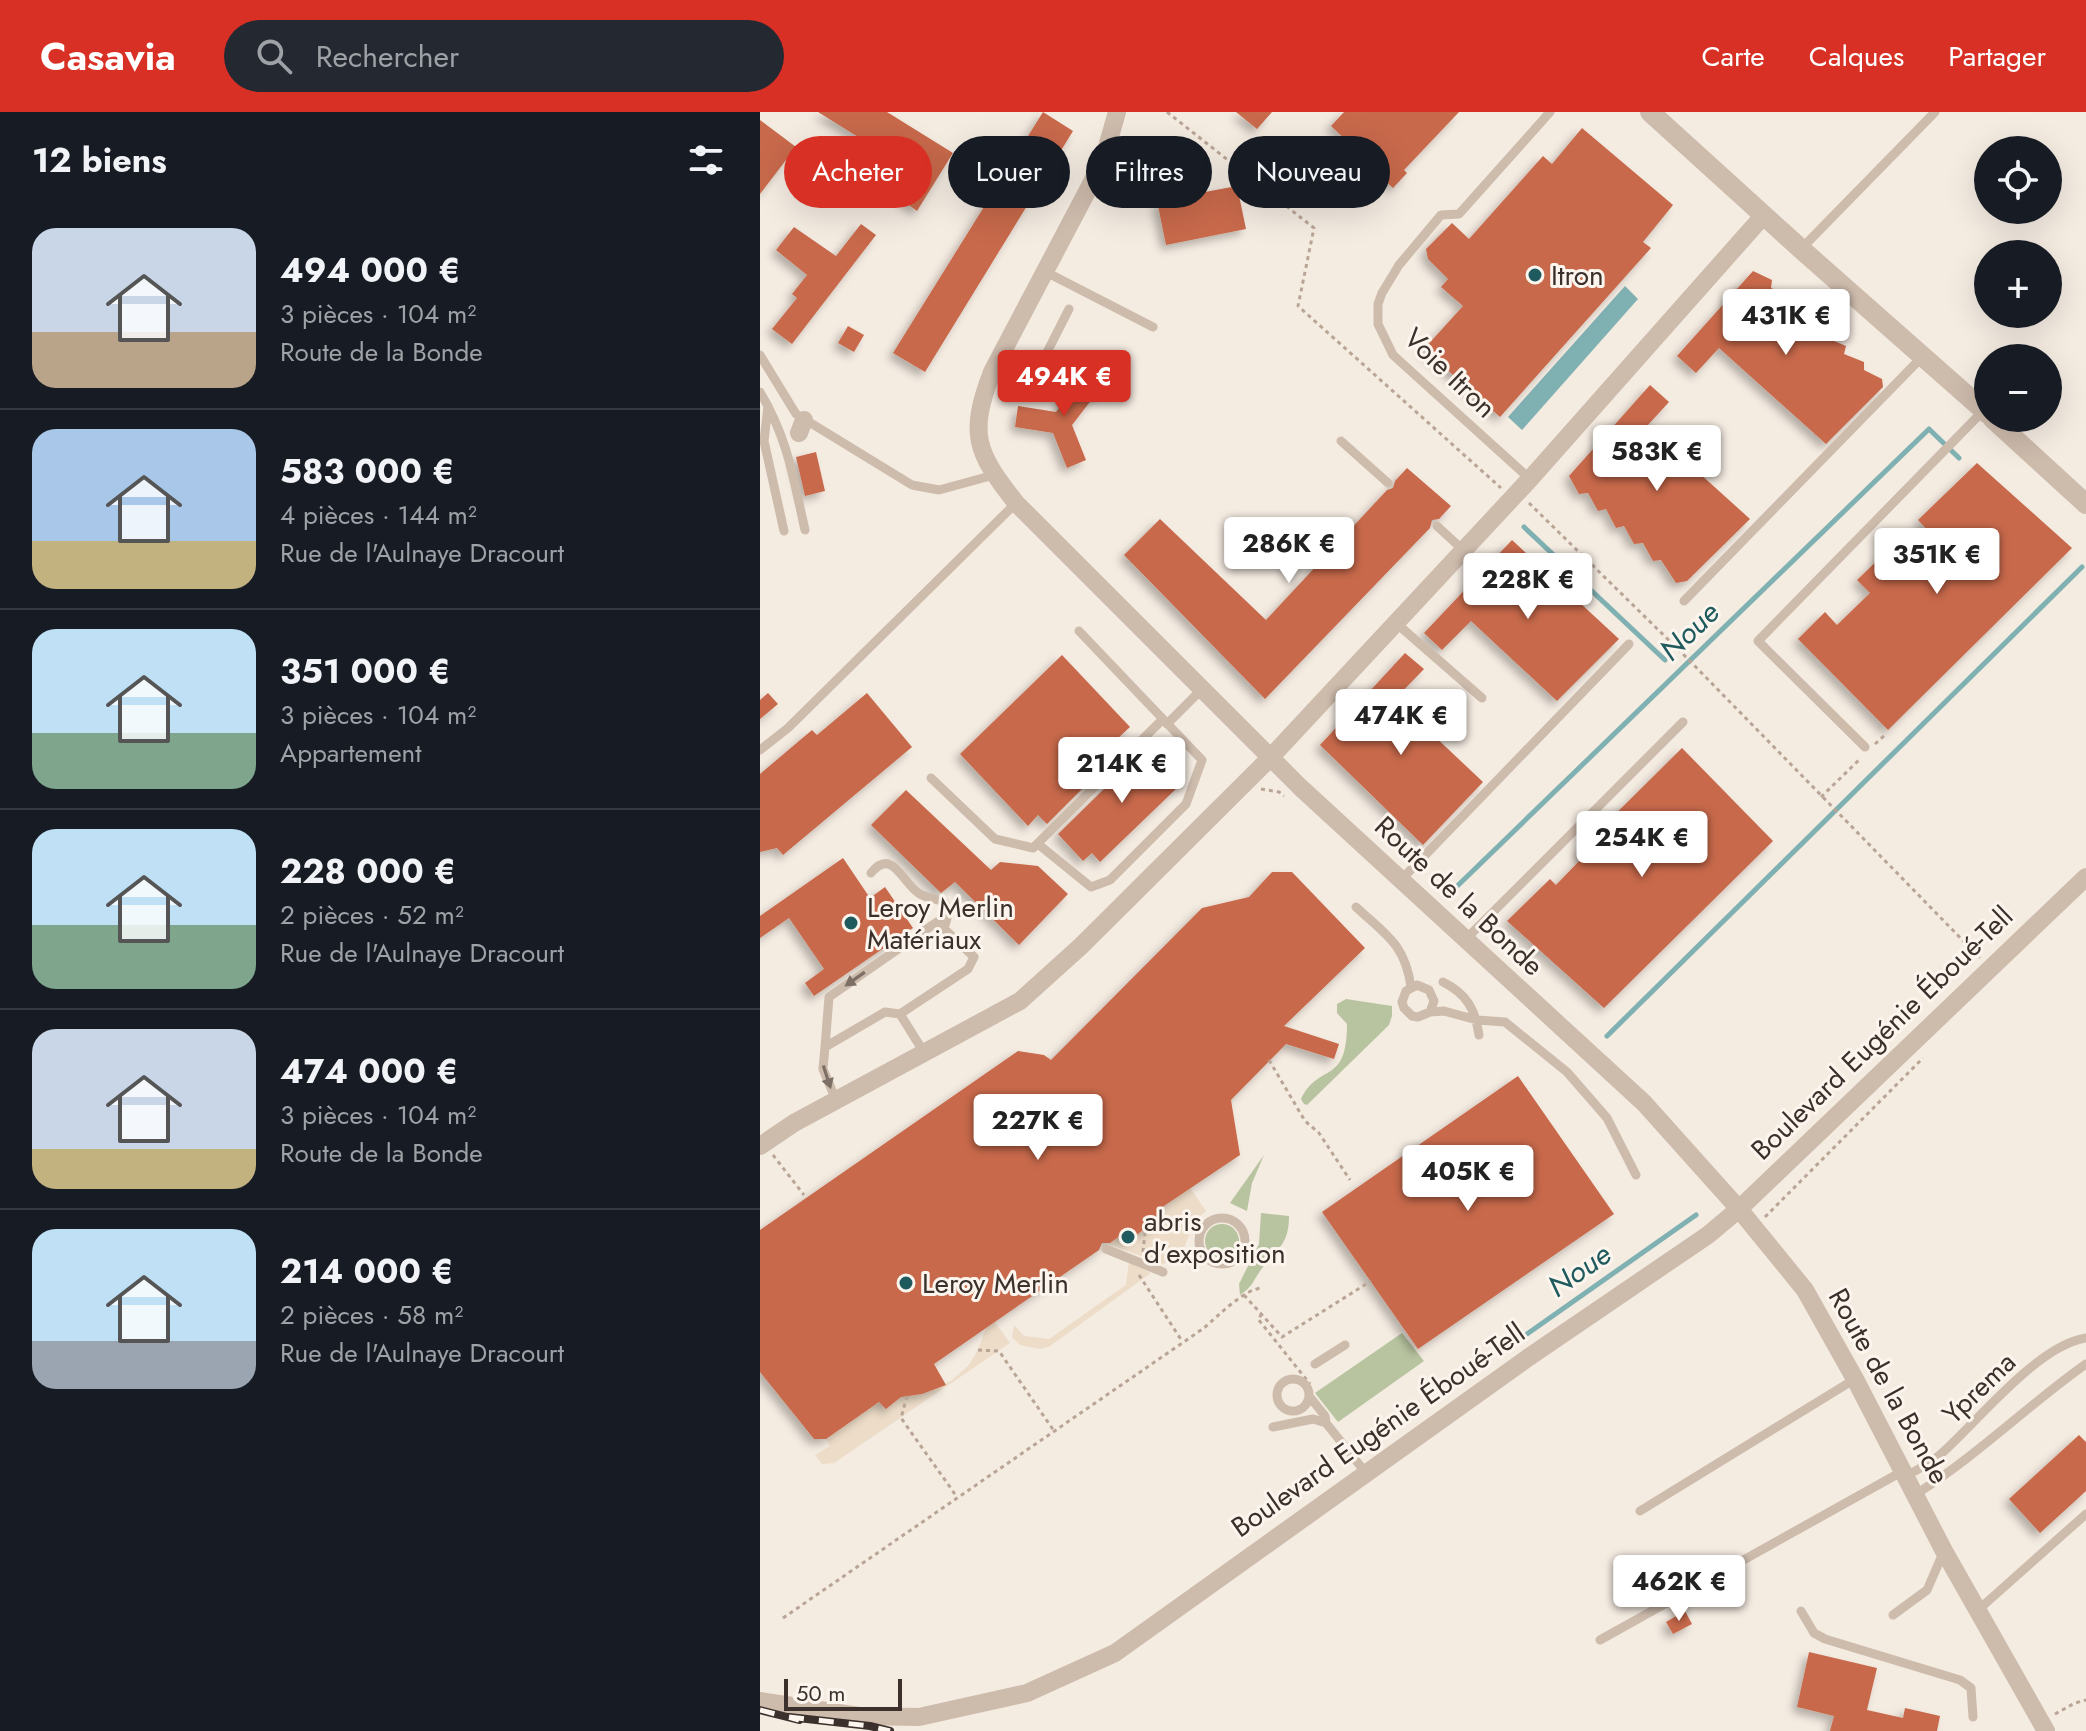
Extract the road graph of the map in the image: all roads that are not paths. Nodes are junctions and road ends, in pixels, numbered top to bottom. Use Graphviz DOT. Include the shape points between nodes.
graph roads {
  1 [pos="1550,112"];
  2 [pos="1650,112"];
  3 [pos="1935,112"];
  4 [pos="1117,113"];
  5 [pos="1764,215"];
  6 [pos="1801,249"];
  7 [pos="1044,271"];
  8 [pos="1069,309"];
  9 [pos="1153,327"];
  10 [pos="1003,350"];
  11 [pos="760,355"];
  12 [pos="1922,357"];
  13 [pos="1038,370"];
  14 [pos="1060,384"];
  15 [pos="760,392"];
  16 [pos="1974,402"];
  17 [pos="768,406"];
  18 [pos="802,426"];
  19 [pos="1974,428"];
  20 [pos="2008,432"];
  21 [pos="1341,441"];
  22 [pos="788,453"];
  23 [pos="994,475"];
  24 [pos="1530,479"];
  25 [pos="1388,483"];
  26 [pos="1016,503"];
  27 [pos="2086,504"];
  28 [pos="1437,526"];
  29 [pos="805,530"];
  30 [pos="784,531"];
  31 [pos="1463,550"];
  32 [pos="1684,601"];
  33 [pos="1396,623"];
  34 [pos="1079,631"];
  35 [pos="1629,644"];
  36 [pos="1202,689"];
  37 [pos="1482,698"];
  38 [pos="1165,722"];
  39 [pos="1683,722"];
  40 [pos="1868,749"];
  41 [pos="760,750"];
  42 [pos="1270,758"];
  43 [pos="931,778"];
  44 [pos="1038,844"];
  45 [pos="871,873"];
  46 [pos="2086,877"];
  47 [pos="1400,881"];
  48 [pos="1356,907"];
  49 [pos="944,929"];
  50 [pos="1465,940"];
  51 [pos="1443,982"];
  52 [pos="1411,987"];
  53 [pos="1430,1012"];
  54 [pos="900,1014"];
  55 [pos="1477,1020"];
  56 [pos="1479,1035"];
  57 [pos="825,1047"];
  58 [pos="925,1054"];
  59 [pos="836,1100"];
  60 [pos="763,1143"];
  61 [pos="1636,1175"];
  62 [pos="1739,1209"];
  63 [pos="1204,1227"];
  64 [pos="1106,1249"];
  65 [pos="1163,1272"];
  66 [pos="2086,1338"];
  67 [pos="1345,1345"];
  68 [pos="1315,1364"];
  69 [pos="2086,1364"];
  70 [pos="1855,1379"];
  71 [pos="1310,1391"];
  72 [pos="1326,1423"];
  73 [pos="1273,1427"];
  74 [pos="1366,1473"];
  75 [pos="1904,1474"];
  76 [pos="1916,1494"];
  77 [pos="1640,1511"];
  78 [pos="2086,1514"];
  79 [pos="1944,1551"];
  80 [pos="1801,1611"];
  81 [pos="1977,1611"];
  82 [pos="1893,1615"];
  83 [pos="1600,1640"];
  84 [pos="760,1701"];
  85 [pos="1973,1717"];
  86 [pos="2044,1726"];
  1 -- 24 [label="lane, Voie Itron" via="1459,214 1441,215 1399,265 1378,304 1378,324 1393,355"];
  2 -- 5 [label="street"];
  3 -- 6 [label="lane"];
  4 -- 7 [label="street, Route de la Bonde" via="1105,154"];
  5 -- 6 [label="street"];
  5 -- 24 [label="street"];
  6 -- 12 [label="street"];
  7 -- 9 [label="lane"];
  7 -- 10 [label="street, Route de la Bonde"];
  8 -- 13 [label="lane"];
  10 -- 13 [label="lane"];
  10 -- 23 [label="street, Route de la Bonde" via="978,423 984,460"];
  11 -- 18 [label="lane"];
  12 -- 16 [label="street"];
  12 -- 32 [label="lane"];
  13 -- 14 [label="lane"];
  15 -- 17 [label="lane"];
  17 -- 22 [label="lane"];
  17 -- 30 [label="lane" via="764,441"];
  18 -- 22 [label="lane"];
  18 -- 23 [label="lane" via="912,485 939,490"];
  19 -- 40 [label="lane" via="1758,641"];
  20 -- 27 [label="street"];
  21 -- 25 [label="lane"];
  22 -- 29 [label="lane"];
  23 -- 26 [label="street, Route de la Bonde"];
  24 -- 31 [label="street"];
  26 -- 36 [label="street, Route de la Bonde"];
  26 -- 41 [label="lane"];
  28 -- 31 [label="lane"];
  31 -- 33 [label="street"];
  33 -- 37 [label="lane"];
  33 -- 42 [label="street"];
  34 -- 38 [label="lane"];
  35 -- 47 [label="lane"];
  36 -- 38 [label="lane"];
  36 -- 42 [label="street, Route de la Bonde"];
  38 -- 44 [label="lane"];
  38 -- 44 [label="lane" via="1202,760 1186,804 1110,880 1091,887"];
  39 -- 50 [label="lane"];
  42 -- 47 [label="street, Route de la Bonde"];
  42 -- 58 [label="street" via="1020,1001"];
  43 -- 44 [label="lane" via="995,839 1033,848"];
  45 -- 49 [label="lane" via="889,864 920,894 944,902 949,911"];
  46 -- 62 [label="street, Boulevard Eugénie Éboué-Tell"];
  47 -- 50 [label="street, Route de la Bonde"];
  48 -- 52 [label="lane" via="1400,948"];
  49 -- 54 [label="lane" via="974,957 968,969"];
  49 -- 57 [label="lane, one-way" via="937,922 829,997"];
  50 -- 62 [label="street, Route de la Bonde" via="1644,1103"];
  51 -- 55 [label="lane" via="1470,1002"];
  52 -- 53 [label="lane" via="1429,990 1434,1001"];
  52 -- 53 [label="lane" via="1403,996 1404,1008 1418,1017"];
  53 -- 55 [label="lane"];
  54 -- 57 [label="lane" via="885,1012"];
  54 -- 58 [label="lane"];
  55 -- 56 [label="lane"];
  55 -- 61 [label="lane" via="1505,1022 1567,1072 1607,1118"];
  57 -- 59 [label="lane, one-way" via="823,1069"];
  58 -- 59 [label="street"];
  59 -- 60 [label="street"];
  62 -- 70 [label="street, Route de la Bonde" via="1805,1290"];
  62 -- 74 [label="street, Boulevard Eugénie Éboué-Tell"];
  63 -- 63 [label="lane" via="1199,1246 1206,1258 1218,1265 1241,1256 1246,1244 1241,1227 1228,1218"];
  64 -- 65 [label="lane"];
  66 -- 75 [label="lane, Yprema" via="2040,1360 1940,1455"];
  67 -- 68 [label="lane"];
  69 -- 76 [label="lane"];
  70 -- 75 [label="street, Route de la Bonde"];
  70 -- 77 [label="lane"];
  71 -- 72 [label="lane"];
  72 -- 73 [label="lane" via="1313,1419"];
  72 -- 74 [label="lane"];
  74 -- 84 [label="street, Boulevard Eugénie Éboué-Tell" via="1115,1653 1027,1693 919,1717 859,1716"];
  75 -- 76 [label="street, Route de la Bonde"];
  75 -- 83 [label="lane, Yprema"];
  76 -- 79 [label="street, Route de la Bonde"];
  78 -- 81 [label="lane"];
  79 -- 81 [label="street, Route de la Bonde"];
  79 -- 82 [label="lane" via="1927,1590"];
  80 -- 85 [label="lane" via="1814,1633 1825,1639 1960,1680 1971,1688"];
  81 -- 86 [label="street, Route de la Bonde"];
}
